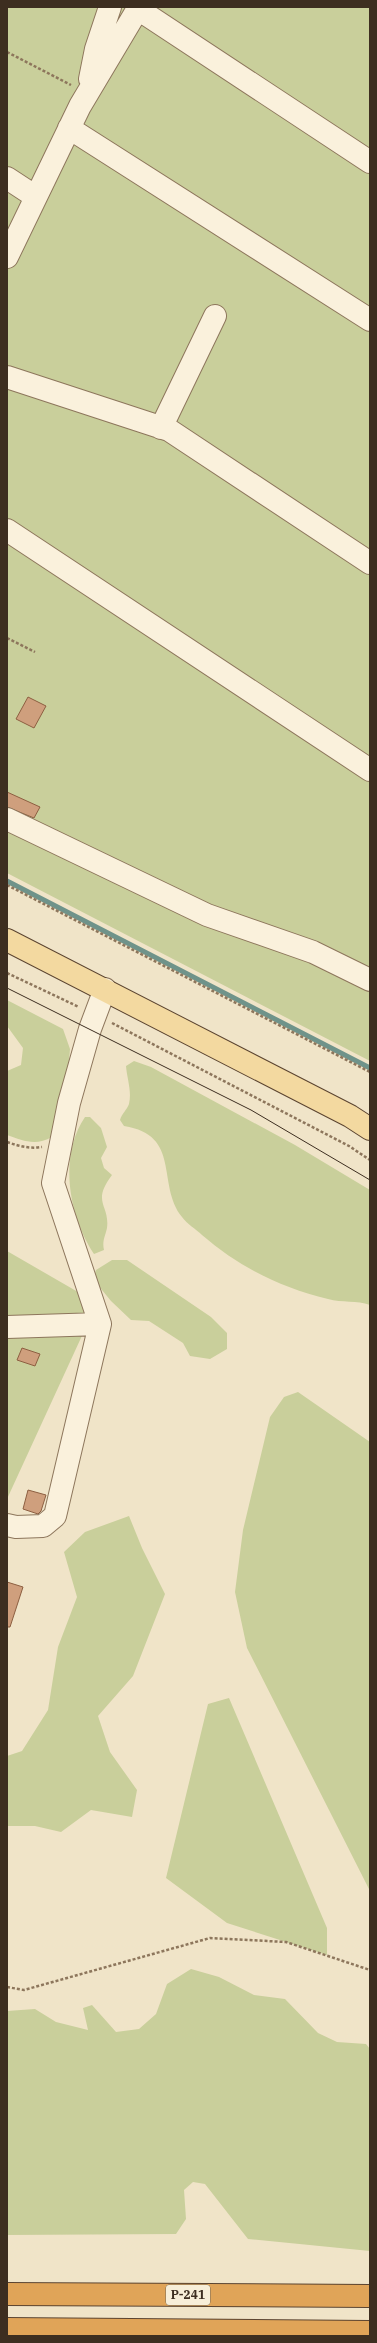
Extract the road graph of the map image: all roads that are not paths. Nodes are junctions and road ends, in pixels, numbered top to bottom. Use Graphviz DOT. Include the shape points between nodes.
graph roads {
  1 [pos="110,7"];
  2 [pos="139,8"];
  3 [pos="88,94"];
  4 [pos="69,128"];
  5 [pos="370,162"];
  6 [pos="7,178"];
  7 [pos="36,196"];
  8 [pos="7,256"];
  9 [pos="215,316"];
  10 [pos="370,320"];
  11 [pos="7,377"];
  12 [pos="161,428"];
  13 [pos="7,530"];
  14 [pos="370,563"];
  15 [pos="370,770"];
  16 [pos="7,819"];
  17 [pos="7,940"];
  18 [pos="370,980"];
  19 [pos="105,989"];
  20 [pos="370,1129"];
  21 [pos="100,1324"];
  22 [pos="7,1327"];
  23 [pos="7,1525"];
  24 [pos="7,2294"];
  25 [pos="370,2296"];
  26 [pos="7,2329"];
  27 [pos="370,2332"];
  1 -- 3 [label="lane" via="96,49"];
  2 -- 3 [label="lane"];
  2 -- 5 [label="lane"];
  3 -- 4 [label="lane"];
  4 -- 7 [label="lane"];
  4 -- 10 [label="lane"];
  6 -- 7 [label="lane"];
  7 -- 8 [label="lane"];
  9 -- 12 [label="lane"];
  11 -- 12 [label="lane"];
  12 -- 14 [label="lane" via="170,430"];
  13 -- 15 [label="lane"];
  16 -- 18 [label="lane" via="207,915 314,952"];
  17 -- 19 [label="main road"];
  19 -- 20 [label="main road"];
  19 -- 21 [label="lane" via="95,1014 69,1103 53,1183"];
  21 -- 22 [label="lane"];
  21 -- 23 [label="lane" via="55,1516 42,1526"];
  24 -- 25 [label="highway, Р-241"];
  26 -- 27 [label="highway"];
}
